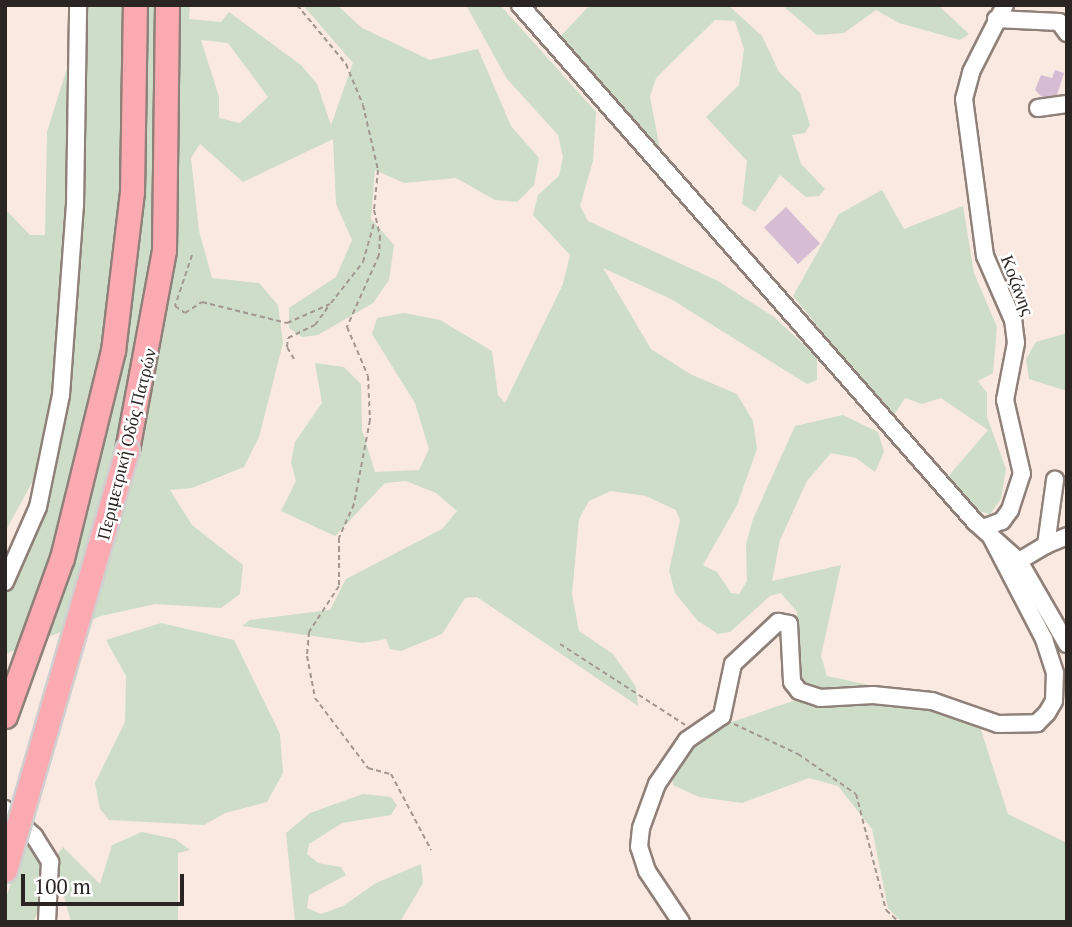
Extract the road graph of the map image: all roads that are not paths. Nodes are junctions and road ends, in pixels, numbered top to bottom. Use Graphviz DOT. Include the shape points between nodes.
graph roads {
  1 [pos="78,5"];
  2 [pos="135,5"];
  3 [pos="167,5"];
  4 [pos="520,5"];
  5 [pos="1001,12"];
  6 [pos="1067,33"];
  7 [pos="1067,104"];
  8 [pos="1038,108"];
  9 [pos="1055,480"];
  10 [pos="986,527"];
  11 [pos="1067,536"];
  12 [pos="1046,545"];
  13 [pos="1019,561"];
  14 [pos="5,582"];
  15 [pos="1067,644"];
  16 [pos="5,716"];
  17 [pos="5,809"];
  18 [pos="5,870"];
  19 [pos="47,922"];
  20 [pos="681,922"];
  1 -- 14 [label="street" via="75,205 60,408 38,507"];
  2 -- 16 [label="highway, Περιμετρική Οδός Πατρών" via="132,192 113,351 96,432 48,604"];
  3 -- 18 [label="highway, Περιμετρική Οδός Πατρών, bridge" via="164,250 127,450"];
  4 -- 10 [label="street" via="975,522"];
  5 -- 6 [label="street" via="1059,22"];
  5 -- 10 [label="street, Κοζάνης" via="964,99 985,256 1016,342 1005,400 1022,474 1010,510 1002,521"];
  7 -- 8 [label="street"];
  9 -- 12 [label="street"];
  10 -- 13 [label="street"];
  10 -- 20 [label="street" via="1044,639 1055,673 1054,701 1037,723 998,724 932,701 873,695 820,698 799,691 792,682 791,631 783,622 733,664 722,716 687,740 657,784 641,828 639,847 647,871"];
  11 -- 12 [label="street"];
  12 -- 13 [label="street"];
  13 -- 15 [label="street"];
  17 -- 19 [label="street" via="34,836 50,862"];
}
